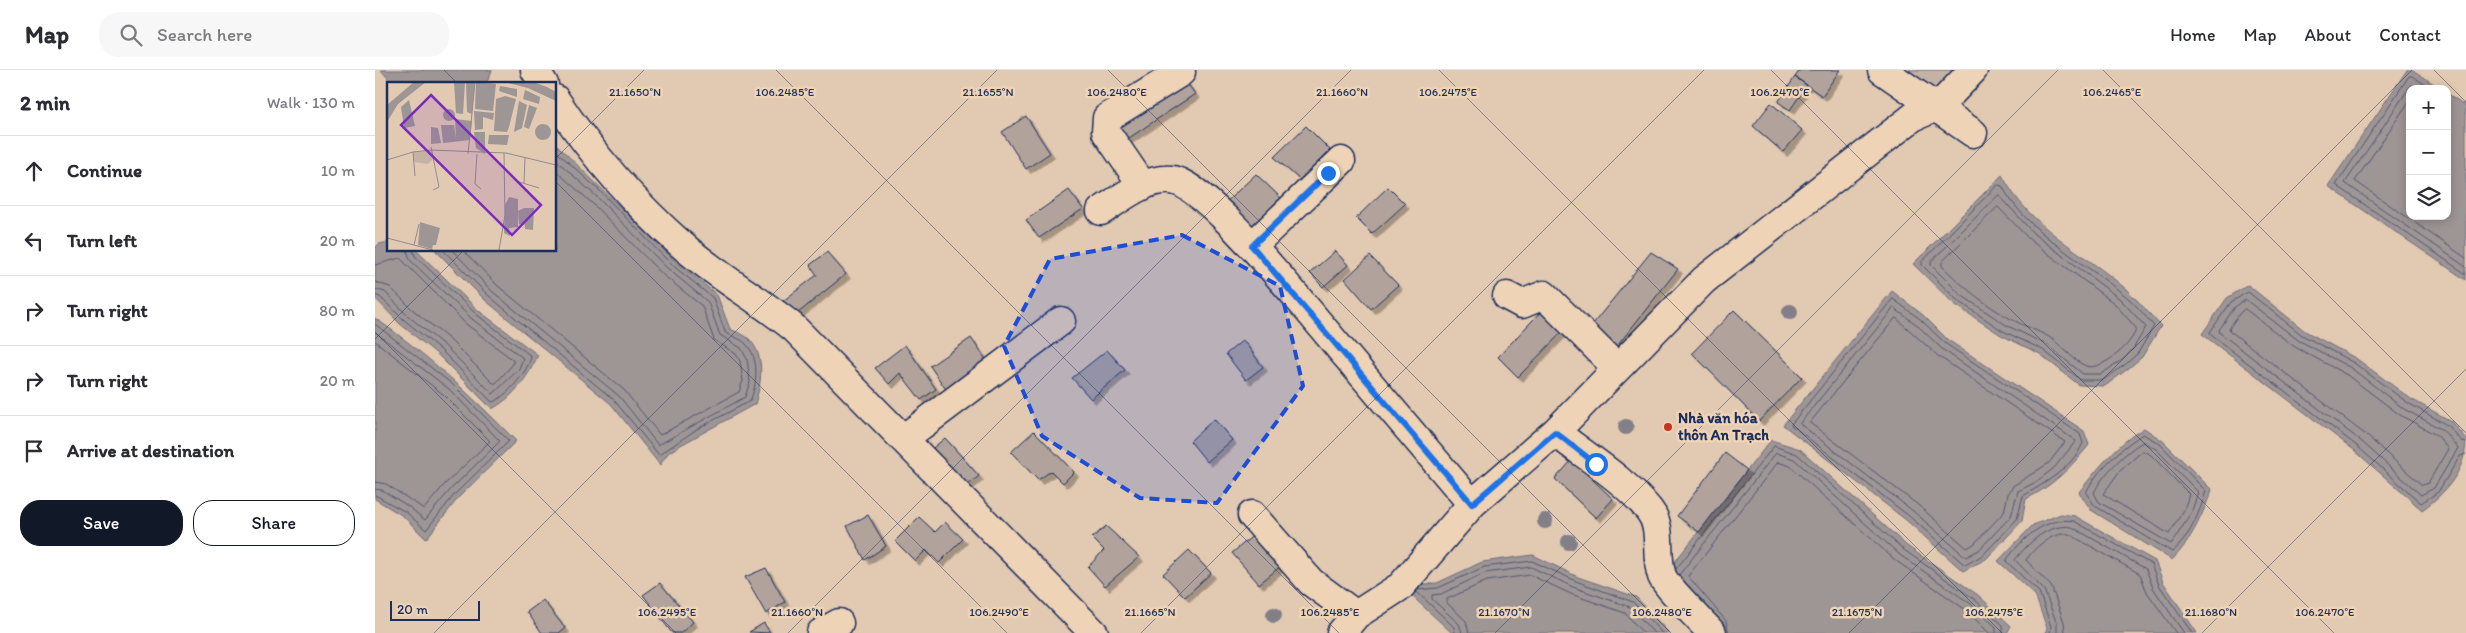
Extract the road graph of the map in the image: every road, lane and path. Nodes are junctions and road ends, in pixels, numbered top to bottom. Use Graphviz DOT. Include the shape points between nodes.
graph roads {
  1 [pos="535,70"];
  2 [pos="1882,70"];
  3 [pos="1973,70"];
  4 [pos="1181,72"];
  5 [pos="543,82"];
  6 [pos="556,101"];
  7 [pos="1936,107"];
  8 [pos="1973,133"];
  9 [pos="1341,161"];
  10 [pos="1143,186"];
  11 [pos="1101,212"];
  12 [pos="1252,246"];
  13 [pos="1507,296"];
  14 [pos="1061,321"];
  15 [pos="1617,368"];
  16 [pos="1555,432"];
  17 [pos="903,438"];
  18 [pos="1472,504"];
  19 [pos="1252,515"];
  20 [pos="1348,624"];
  21 [pos="1095,633"];
  22 [pos="1712,633"];
  1 -- 5 [label="street"];
  2 -- 7 [label="street"];
  3 -- 7 [label="street"];
  4 -- 10 [label="street" via="1107,118 1106,132"];
  6 -- 17 [label="street" via="629,194 684,247 794,328"];
  7 -- 8 [label="street"];
  7 -- 15 [label="street" via="1913,117 1704,280"];
  9 -- 12 [label="street"];
  10 -- 11 [label="street"];
  10 -- 12 [label="street" via="1154,180 1174,180 1206,200"];
  12 -- 18 [label="street"];
  13 -- 15 [label="street" via="1522,304 1544,295"];
  14 -- 17 [label="street"];
  15 -- 16 [label="street"];
  16 -- 18 [label="street"];
  16 -- 22 [label="street" via="1649,510 1658,528 1657,551 1662,578"];
  17 -- 21 [label="street"];
  18 -- 20 [label="street" via="1401,586"];
  19 -- 20 [label="street"];
}
